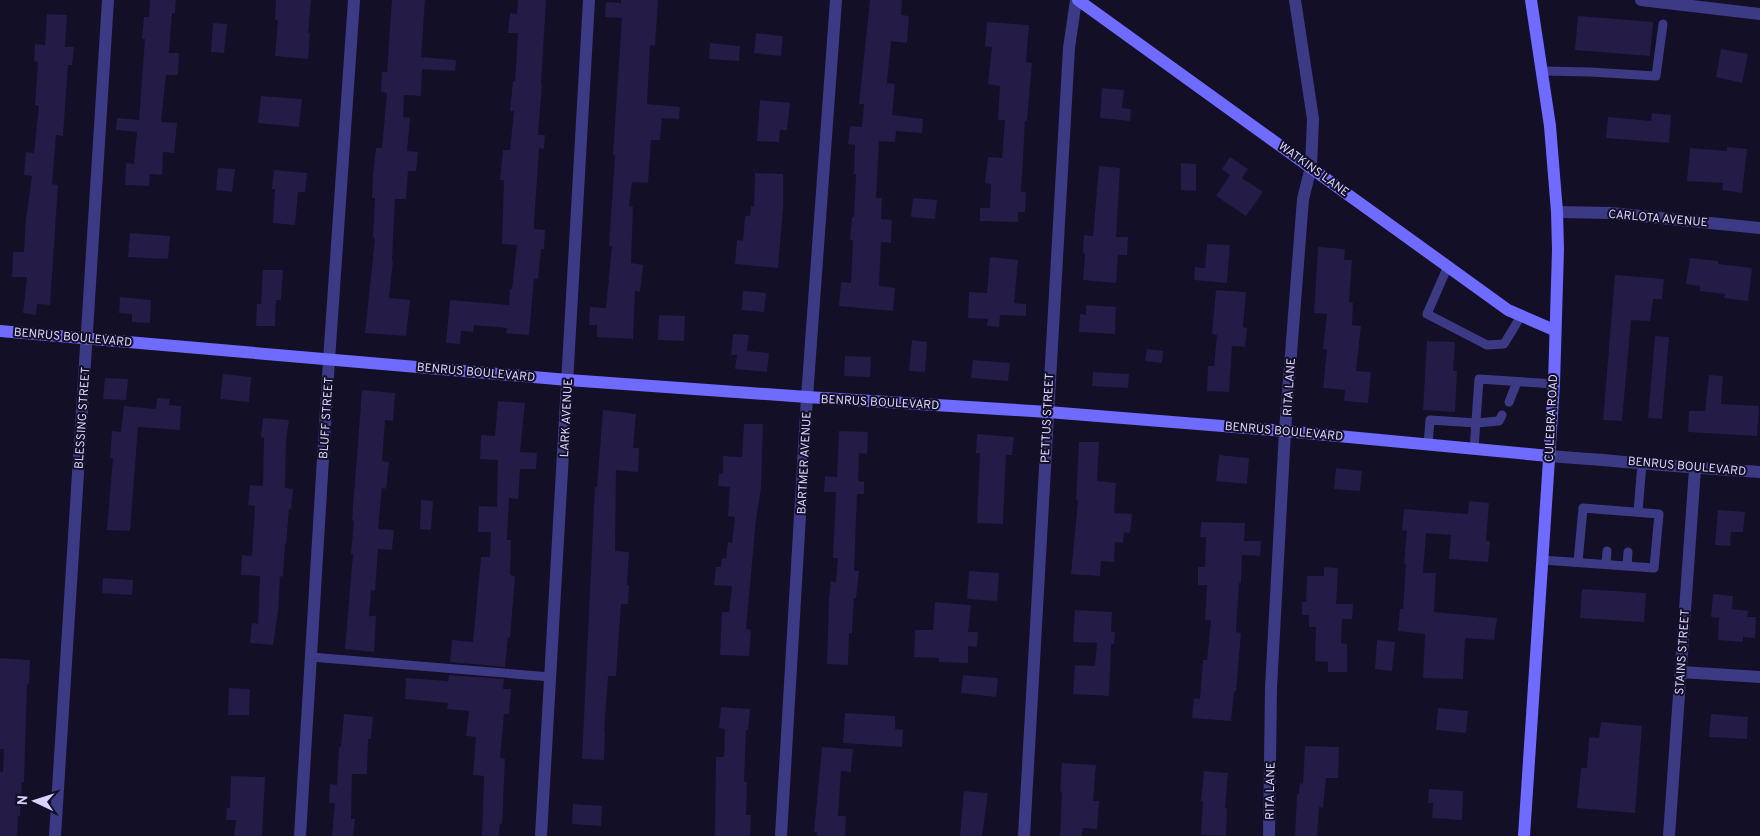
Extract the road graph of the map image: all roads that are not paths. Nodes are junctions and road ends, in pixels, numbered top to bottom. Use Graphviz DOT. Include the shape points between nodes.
graph roads {
  1 [pos="108,0"];
  2 [pos="354,0"];
  3 [pos="588,0"];
  4 [pos="836,0"];
  5 [pos="1077,0"];
  6 [pos="1295,0"];
  7 [pos="1530,0"];
  8 [pos="1641,0"];
  9 [pos="1760,14"];
  10 [pos="1664,24"];
  11 [pos="1543,71"];
  12 [pos="1312,167"];
  13 [pos="1557,212"];
  14 [pos="1760,228"];
  15 [pos="1448,266"];
  16 [pos="1521,316"];
  17 [pos="1554,330"];
  18 [pos="0,331"];
  19 [pos="87,337"];
  20 [pos="329,360"];
  21 [pos="568,380"];
  22 [pos="1517,382"];
  23 [pos="1554,384"];
  24 [pos="807,398"];
  25 [pos="1510,402"];
  26 [pos="1048,412"];
  27 [pos="1502,415"];
  28 [pos="1476,423"];
  29 [pos="1285,431"];
  30 [pos="1428,445"];
  31 [pos="1474,449"];
  32 [pos="1549,456"];
  33 [pos="1642,463"];
  34 [pos="1695,469"];
  35 [pos="1760,472"];
  36 [pos="1633,514"];
  37 [pos="1607,551"];
  38 [pos="1628,552"];
  39 [pos="1542,560"];
  40 [pos="1578,562"];
  41 [pos="1606,564"];
  42 [pos="1627,566"];
  43 [pos="311,657"];
  44 [pos="1681,672"];
  45 [pos="551,677"];
  46 [pos="1760,678"];
  47 [pos="55,836"];
  48 [pos="300,836"];
  49 [pos="541,836"];
  50 [pos="781,836"];
  51 [pos="1024,836"];
  52 [pos="1269,836"];
  53 [pos="1524,836"];
  54 [pos="1669,836"];
  1 -- 19 [label="street, BLESSING STREET"];
  2 -- 20 [label="street, BLUFF STREET"];
  3 -- 21 [label="street, LARK AVENUE"];
  4 -- 24 [label="street, BARTMER AVENUE"];
  5 -- 12 [label="street, WATKINS LANE"];
  5 -- 26 [label="street, PETTUS STREET" via="1069,48"];
  6 -- 12 [label="street, RITA LANE" via="1313,118"];
  7 -- 11 [label="street, CULEBRA ROAD"];
  8 -- 9 [label="street"];
  10 -- 11 [label="lane" via="1656,76"];
  11 -- 13 [label="street, CULEBRA ROAD"];
  12 -- 15 [label="street, WATKINS LANE"];
  12 -- 29 [label="street, RITA LANE" via="1303,199"];
  13 -- 14 [label="street, CARLOTA AVENUE" via="1611,213"];
  13 -- 17 [label="street, CULEBRA ROAD"];
  15 -- 16 [label="street, WATKINS LANE"];
  15 -- 16 [label="lane" via="1427,314 1487,345 1504,344"];
  16 -- 17 [label="street, WATKINS LANE"];
  17 -- 23 [label="street, CULEBRA ROAD"];
  18 -- 19 [label="street, BENRUS BOULEVARD"];
  19 -- 20 [label="street, BENRUS BOULEVARD"];
  19 -- 47 [label="street, BLESSING STREET"];
  20 -- 21 [label="street, BENRUS BOULEVARD"];
  20 -- 43 [label="street, BLUFF STREET"];
  21 -- 24 [label="street, BENRUS BOULEVARD"];
  21 -- 45 [label="street, LARK AVENUE"];
  22 -- 23 [label="lane"];
  22 -- 25 [label="lane"];
  22 -- 28 [label="lane" via="1480,379"];
  23 -- 32 [label="street, CULEBRA ROAD"];
  24 -- 26 [label="street, BENRUS BOULEVARD"];
  24 -- 50 [label="street, BARTMER AVENUE"];
  26 -- 29 [label="street, BENRUS BOULEVARD"];
  26 -- 51 [label="street, PETTUS STREET"];
  27 -- 28 [label="lane" via="1499,420"];
  28 -- 30 [label="lane" via="1430,420"];
  28 -- 31 [label="lane"];
  29 -- 30 [label="street, BENRUS BOULEVARD"];
  29 -- 52 [label="street, RITA LANE" via="1271,688"];
  30 -- 31 [label="street, BENRUS BOULEVARD"];
  31 -- 32 [label="street, BENRUS BOULEVARD"];
  32 -- 33 [label="street, BENRUS BOULEVARD"];
  32 -- 39 [label="street, CULEBRA ROAD"];
  33 -- 34 [label="street, BENRUS BOULEVARD"];
  33 -- 36 [label="lane"];
  34 -- 35 [label="street, BENRUS BOULEVARD"];
  34 -- 44 [label="street, STAINS STREET"];
  36 -- 40 [label="lane" via="1583,508"];
  36 -- 42 [label="lane" via="1659,514 1654,568"];
  37 -- 41 [label="lane"];
  38 -- 42 [label="lane"];
  39 -- 40 [label="lane"];
  39 -- 53 [label="street, CULEBRA ROAD"];
  40 -- 41 [label="lane"];
  41 -- 42 [label="lane"];
  43 -- 45 [label="lane"];
  43 -- 48 [label="street, BLUFF STREET"];
  44 -- 46 [label="street"];
  44 -- 54 [label="street, STAINS STREET"];
  45 -- 49 [label="street, LARK AVENUE"];
}
